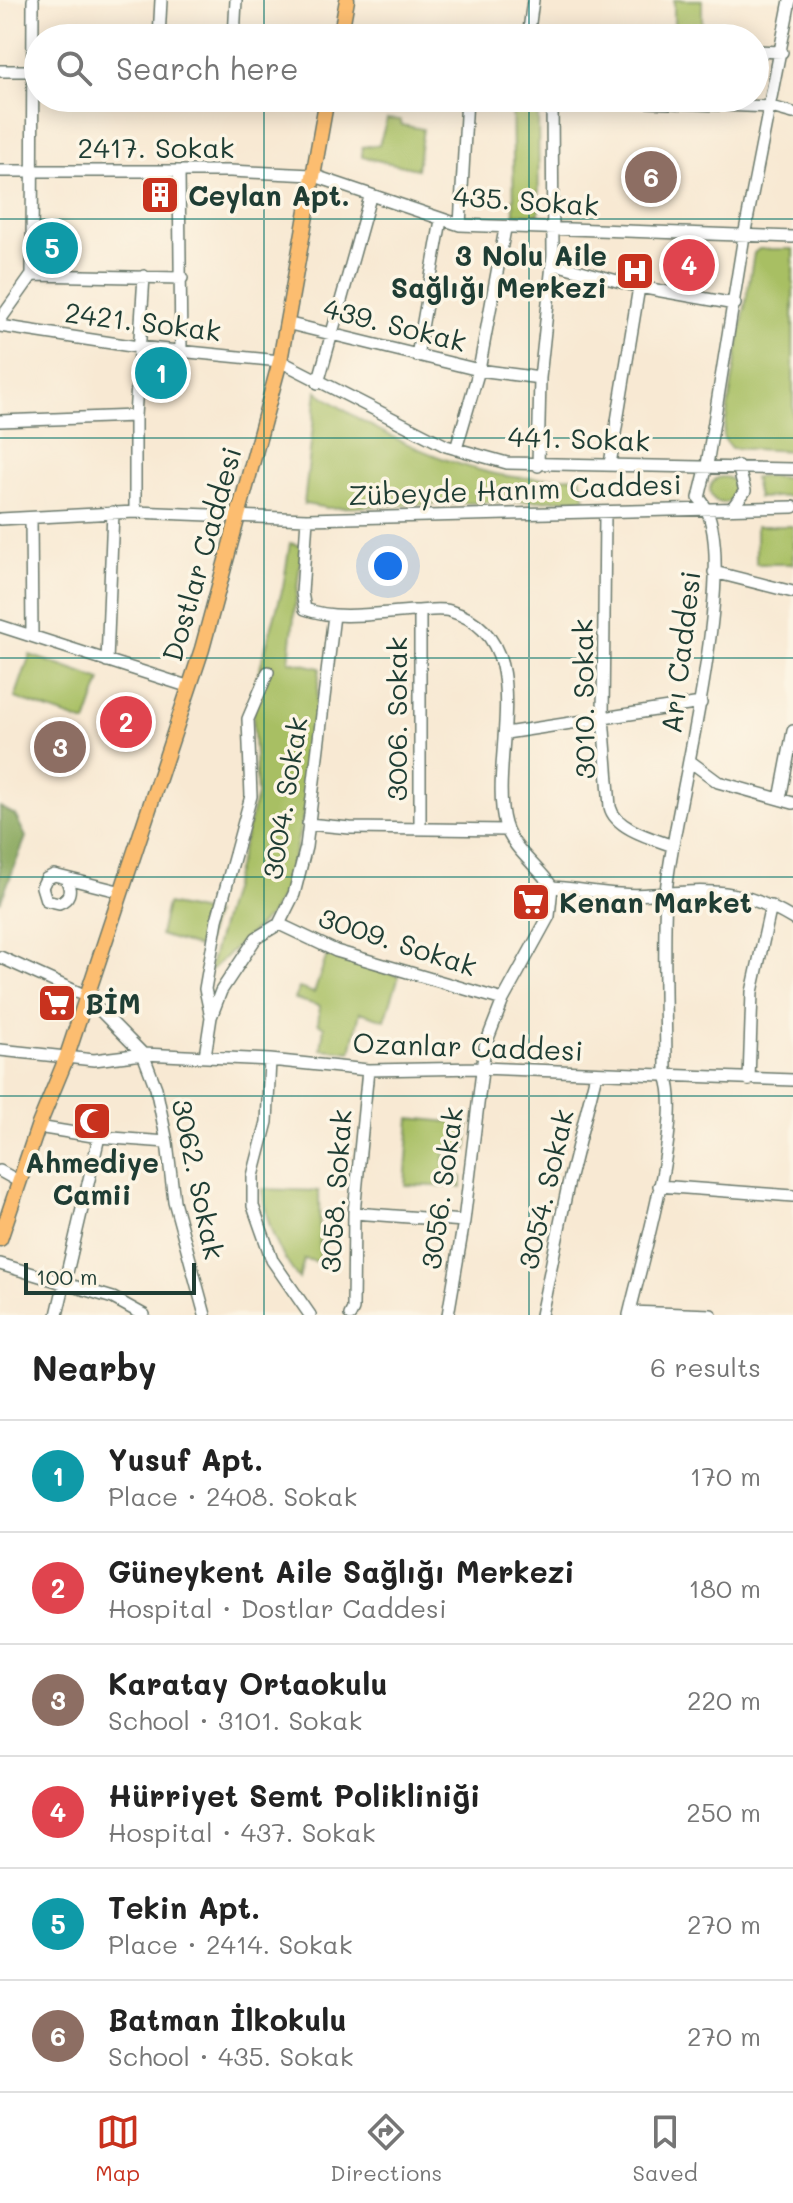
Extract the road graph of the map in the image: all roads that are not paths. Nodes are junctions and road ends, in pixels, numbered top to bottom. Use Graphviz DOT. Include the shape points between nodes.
graph roads {
  1 [pos="33,0"];
  2 [pos="161,0"];
  3 [pos="236,0"];
  4 [pos="347,0"];
  5 [pos="533,0"];
  6 [pos="790,0"];
  7 [pos="34,24"];
  8 [pos="160,24"];
  9 [pos="235,24"];
  10 [pos="343,24"];
  11 [pos="530,24"];
  12 [pos="769,52"];
  13 [pos="782,52"];
  14 [pos="0,71"];
  15 [pos="24,71"];
  16 [pos="771,107"];
  17 [pos="34,112"];
  18 [pos="324,112"];
  19 [pos="466,112"];
  20 [pos="550,112"];
  21 [pos="793,113"];
  22 [pos="33,170"];
  23 [pos="0,171"];
  24 [pos="179,171"];
  25 [pos="312,175"];
  26 [pos="370,197"];
  27 [pos="441,220"];
  28 [pos="460,225"];
  29 [pos="551,227"];
  30 [pos="505,229"];
  31 [pos="744,236"];
  32 [pos="793,237"];
  33 [pos="552,263"];
  34 [pos="32,275"];
  35 [pos="144,276"];
  36 [pos="182,278"];
  37 [pos="639,287"];
  38 [pos="735,304"];
  39 [pos="0,320"];
  40 [pos="286,323"];
  41 [pos="0,326"];
  42 [pos="331,332"];
  43 [pos="138,347"];
  44 [pos="181,350"];
  45 [pos="417,356"];
  46 [pos="280,361"];
  47 [pos="479,370"];
  48 [pos="540,378"];
  49 [pos="318,383"];
  50 [pos="135,416"];
  51 [pos="0,421"];
  52 [pos="456,449"];
  53 [pos="610,464"];
  54 [pos="707,465"];
  55 [pos="538,466"];
  56 [pos="738,466"];
  57 [pos="793,469"];
  58 [pos="708,507"];
  59 [pos="733,507"];
  60 [pos="793,507"];
  61 [pos="113,512"];
  62 [pos="135,512"];
  63 [pos="605,513"];
  64 [pos="240,514"];
  65 [pos="31,518"];
  66 [pos="0,519"];
  67 [pos="307,519"];
  68 [pos="714,572"];
  69 [pos="793,592"];
  70 [pos="420,611"];
  71 [pos="334,615"];
  72 [pos="0,626"];
  73 [pos="32,636"];
  74 [pos="107,661"];
  75 [pos="268,672"];
  76 [pos="190,687"];
  77 [pos="701,703"];
  78 [pos="603,717"];
  79 [pos="793,731"];
  80 [pos="506,733"];
  81 [pos="691,762"];
  82 [pos="780,799"];
  83 [pos="793,803"];
  84 [pos="308,824"];
  85 [pos="420,827"];
  86 [pos="507,830"];
  87 [pos="673,846"];
  88 [pos="67,881"];
  89 [pos="552,887"];
  90 [pos="666,891"];
  91 [pos="122,892"];
  92 [pos="771,906"];
  93 [pos="793,919"];
  94 [pos="279,924"];
  95 [pos="0,957"];
  96 [pos="86,996"];
  97 [pos="503,1000"];
  98 [pos="211,1017"];
  99 [pos="0,1050"];
  100 [pos="143,1054"];
  101 [pos="205,1056"];
  102 [pos="66,1059"];
  103 [pos="270,1060"];
  104 [pos="481,1068"];
  105 [pos="368,1070"];
  106 [pos="596,1074"];
  107 [pos="666,1076"];
  108 [pos="749,1080"];
  109 [pos="793,1080"];
  110 [pos="38,1127"];
  111 [pos="99,1137"];
  112 [pos="167,1142"];
  113 [pos="0,1171"];
  114 [pos="18,1181"];
  115 [pos="659,1186"];
  116 [pos="793,1196"];
  117 [pos="354,1213"];
  118 [pos="464,1221"];
  119 [pos="0,1239"];
  120 [pos="0,1264"];
  121 [pos="63,1283"];
  122 [pos="629,1314"];
  123 [pos="57,1315"];
  124 [pos="144,1315"];
  125 [pos="205,1315"];
  126 [pos="310,1315"];
  127 [pos="350,1315"];
  128 [pos="448,1315"];
  129 [pos="541,1315"];
  130 [pos="711,1315"];
  1 -- 7 [label="street"];
  2 -- 8 [label="street"];
  3 -- 9 [label="street"];
  4 -- 10 [label="main road"];
  5 -- 11 [label="street"];
  6 -- 13 [label="street, Arı Caddesi"];
  12 -- 13 [label="street"];
  13 -- 16 [label="street, Arı Caddesi"];
  14 -- 15 [label="street"];
  16 -- 21 [label="street"];
  16 -- 31 [label="street, Arı Caddesi"];
  17 -- 22 [label="street"];
  18 -- 25 [label="main road, Dostlar Caddesi"];
  19 -- 28 [label="street"];
  20 -- 29 [label="street"];
  22 -- 23 [label="street, 2417. Sokak"];
  22 -- 24 [label="street, 2417. Sokak"];
  22 -- 34 [label="street"];
  24 -- 25 [label="street, 2417. Sokak"];
  24 -- 36 [label="street"];
  25 -- 26 [label="street, 435. Sokak"];
  25 -- 40 [label="main road, Dostlar Caddesi"];
  26 -- 27 [label="street, 435. Sokak"];
  26 -- 42 [label="street"];
  27 -- 28 [label="street, 435. Sokak"];
  27 -- 45 [label="street"];
  28 -- 30 [label="street, 435. Sokak"];
  29 -- 30 [label="street, 435. Sokak"];
  29 -- 31 [label="street, 435. Sokak"];
  29 -- 33 [label="street"];
  30 -- 47 [label="street"];
  31 -- 32 [label="street, 435. Sokak"];
  31 -- 38 [label="street, Arı Caddesi"];
  33 -- 37 [label="street"];
  33 -- 48 [label="street"];
  34 -- 35 [label="street"];
  34 -- 39 [label="street"];
  35 -- 36 [label="street"];
  35 -- 43 [label="street"];
  36 -- 44 [label="street"];
  37 -- 38 [label="street"];
  37 -- 53 [label="street"];
  38 -- 54 [label="street, Arı Caddesi"];
  40 -- 42 [label="street, 439. Sokak"];
  40 -- 46 [label="main road, Dostlar Caddesi"];
  41 -- 43 [label="street, 2421. Sokak"];
  42 -- 45 [label="street, 439. Sokak"];
  42 -- 49 [label="street"];
  43 -- 44 [label="street, 2421. Sokak"];
  43 -- 50 [label="street"];
  44 -- 46 [label="street, 2421. Sokak"];
  45 -- 47 [label="street, 439. Sokak"];
  46 -- 49 [label="street, 441. Sokak"];
  46 -- 64 [label="main road, Dostlar Caddesi"];
  47 -- 48 [label="street, 439. Sokak"];
  47 -- 52 [label="street"];
  48 -- 55 [label="street"];
  49 -- 52 [label="street, 441. Sokak"];
  50 -- 51 [label="street"];
  50 -- 62 [label="street"];
  52 -- 55 [label="street, 441. Sokak"];
  53 -- 54 [label="street, 441. Sokak"];
  53 -- 55 [label="street, 441. Sokak"];
  54 -- 56 [label="street, Zübeyde Hanım Caddesi"];
  54 -- 58 [label="street, Arı Caddesi" via="699,498"];
  56 -- 57 [label="street, Zübeyde Hanım Caddesi"];
  56 -- 59 [label="street" via="745,491"];
  58 -- 59 [label="street, Zübeyde Hanım Caddesi"];
  58 -- 63 [label="street, Zübeyde Hanım Caddesi"];
  58 -- 68 [label="street, Arı Caddesi" via="715,534"];
  59 -- 60 [label="street, Zübeyde Hanım Caddesi"];
  61 -- 62 [label="street, Zübeyde Hanım Caddesi"];
  61 -- 65 [label="street, Zübeyde Hanım Caddesi"];
  61 -- 74 [label="street"];
  62 -- 64 [label="street, Zübeyde Hanım Caddesi"];
  63 -- 67 [label="street, Zübeyde Hanım Caddesi"];
  63 -- 78 [label="street, 3010. Sokak"];
  64 -- 67 [label="street, Zübeyde Hanım Caddesi"];
  64 -- 76 [label="main road, Dostlar Caddesi"];
  65 -- 66 [label="street, Zübeyde Hanım Caddesi"];
  65 -- 73 [label="street"];
  67 -- 71 [label="street" via="302,605"];
  68 -- 69 [label="street"];
  68 -- 77 [label="street, Arı Caddesi" via="714,613"];
  70 -- 71 [label="street"];
  70 -- 80 [label="street" via="449,611 493,640 502,664"];
  70 -- 85 [label="street, 3006. Sokak"];
  71 -- 84 [label="street, 3004. Sokak"];
  72 -- 73 [label="street"];
  73 -- 74 [label="street"];
  74 -- 76 [label="street"];
  75 -- 98 [label="street" via="248,719 251,796 217,920 205,989"];
  76 -- 91 [label="main road, Dostlar Caddesi"];
  77 -- 78 [label="street"];
  77 -- 81 [label="street, Arı Caddesi"];
  78 -- 80 [label="street"];
  78 -- 87 [label="street, 3010. Sokak" via="611,814"];
  79 -- 82 [label="street"];
  80 -- 86 [label="street"];
  81 -- 82 [label="street" via="718,782"];
  81 -- 87 [label="street, Arı Caddesi"];
  82 -- 83 [label="street"];
  84 -- 85 [label="street"];
  84 -- 94 [label="street, 3004. Sokak" via="294,894"];
  85 -- 86 [label="street"];
  86 -- 89 [label="street"];
  87 -- 90 [label="street, Arı Caddesi"];
  88 -- 91 [label="street"];
  89 -- 90 [label="street"];
  89 -- 97 [label="street, 3056. Sokak" via="549,916"];
  90 -- 92 [label="street" via="733,892"];
  90 -- 107 [label="street, Arı Caddesi"];
  91 -- 96 [label="main road, Dostlar Caddesi"];
  92 -- 93 [label="street"];
  92 -- 108 [label="street" via="752,992"];
  94 -- 97 [label="street, 3009. Sokak" via="336,951"];
  94 -- 98 [label="street, 3004. Sokak" via="256,938 221,991"];
  95 -- 96 [label="street"];
  96 -- 100 [label="street"];
  96 -- 102 [label="main road, Dostlar Caddesi"];
  97 -- 104 [label="street, 3056. Sokak"];
  98 -- 101 [label="street, 3004. Sokak"];
  99 -- 102 [label="street, Ozanlar Caddesi"];
  100 -- 101 [label="street, Ozanlar Caddesi"];
  100 -- 102 [label="street, Ozanlar Caddesi"];
  100 -- 112 [label="street, 3062. Sokak"];
  101 -- 103 [label="street, Ozanlar Caddesi"];
  102 -- 110 [label="main road, Dostlar Caddesi"];
  103 -- 105 [label="street, Ozanlar Caddesi"];
  103 -- 126 [label="street" via="267,1122 256,1155 253,1206 272,1260"];
  104 -- 105 [label="street, Ozanlar Caddesi"];
  104 -- 106 [label="street, Ozanlar Caddesi"];
  104 -- 118 [label="street, 3056. Sokak"];
  105 -- 117 [label="street, 3058. Sokak"];
  106 -- 107 [label="street, Ozanlar Caddesi"];
  106 -- 129 [label="street, 3054. Sokak"];
  107 -- 108 [label="street, Ozanlar Caddesi"];
  107 -- 115 [label="street, Arı Caddesi" via="672,1104"];
  108 -- 109 [label="street, Ozanlar Caddesi"];
  110 -- 111 [label="street"];
  110 -- 114 [label="main road, Dostlar Caddesi"];
  111 -- 112 [label="street"];
  111 -- 121 [label="street"];
  112 -- 125 [label="street, 3062. Sokak" via="174,1201"];
  113 -- 114 [label="street"];
  114 -- 119 [label="main road, Dostlar Caddesi"];
  115 -- 116 [label="street"];
  115 -- 122 [label="street, Arı Caddesi"];
  117 -- 118 [label="street"];
  117 -- 127 [label="street, 3058. Sokak"];
  118 -- 128 [label="street, 3056. Sokak"];
  120 -- 121 [label="street"];
  121 -- 123 [label="street"];
  121 -- 124 [label="street" via="113,1298"];
  122 -- 130 [label="street"];
}
